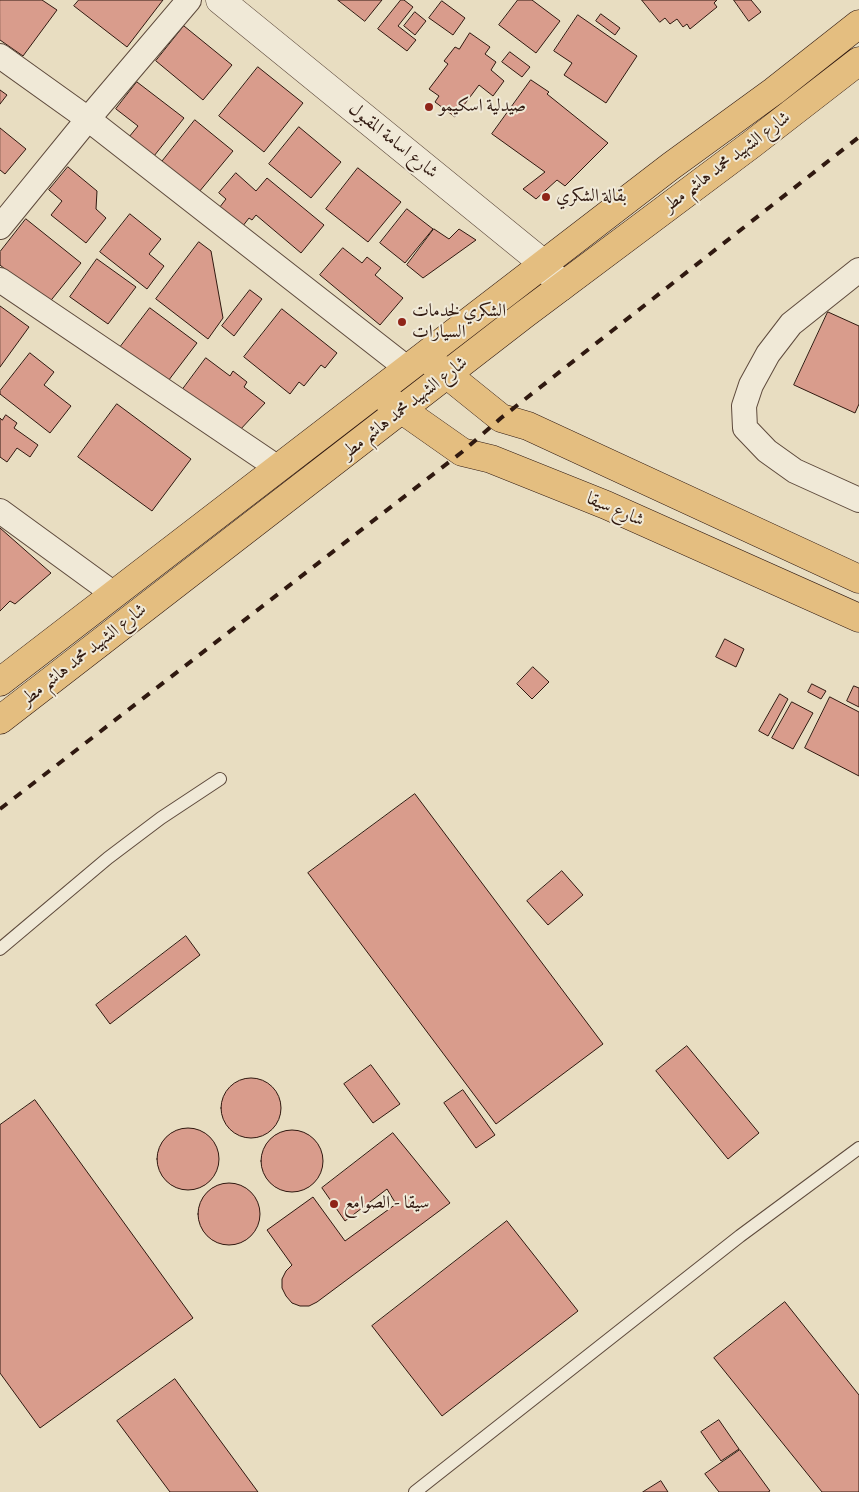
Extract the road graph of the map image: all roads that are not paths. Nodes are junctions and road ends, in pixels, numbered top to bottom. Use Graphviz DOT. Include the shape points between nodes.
graph roads {
  1 [pos="189,0"];
  2 [pos="220,0"];
  3 [pos="859,24"];
  4 [pos="0,56"];
  5 [pos="859,61"];
  6 [pos="88,119"];
  7 [pos="0,227"];
  8 [pos="544,264"];
  9 [pos="859,270"];
  10 [pos="0,280"];
  11 [pos="561,287"];
  12 [pos="416,362"];
  13 [pos="448,374"];
  14 [pos="376,393"];
  15 [pos="403,409"];
  16 [pos="278,468"];
  17 [pos="859,500"];
  18 [pos="0,511"];
  19 [pos="859,579"];
  20 [pos="114,594"];
  21 [pos="859,618"];
  22 [pos="0,682"];
  23 [pos="0,720"];
  24 [pos="220,779"];
  25 [pos="0,949"];
  26 [pos="859,1148"];
  27 [pos="415,1492"];
  1 -- 6 [label="street"];
  2 -- 8 [label="street, شارع اسامة المقبول"];
  3 -- 8 [label="main road, شارع الشهيد محمد هاشم مطر"];
  4 -- 6 [label="street"];
  5 -- 11 [label="main road, شارع الشهيد محمد هاشم مطر"];
  6 -- 7 [label="street"];
  6 -- 12 [label="street"];
  8 -- 11 [label="street, شارع اسامة المقبول"];
  8 -- 12 [label="main road, شارع الشهيد محمد هاشم مطر"];
  9 -- 17 [label="street" via="791,324 768,354 744,406 745,428 767,451 795,471"];
  10 -- 16 [label="street"];
  11 -- 13 [label="main road, شارع الشهيد محمد هاشم مطر"];
  12 -- 13 [label="main road"];
  12 -- 14 [label="main road, شارع الشهيد محمد هاشم مطر"];
  13 -- 15 [label="main road, شارع الشهيد محمد هاشم مطر"];
  13 -- 19 [label="main road" via="501,418 528,426"];
  14 -- 15 [label="main road, شارع سيقا"];
  14 -- 16 [label="main road, شارع الشهيد محمد هاشم مطر"];
  15 -- 21 [label="main road, شارع سيقا" via="462,452 491,458 606,506"];
  15 -- 23 [label="main road, شارع الشهيد محمد هاشم مطر"];
  16 -- 20 [label="main road, شارع الشهيد محمد هاشم مطر"];
  18 -- 20 [label="street"];
  20 -- 22 [label="main road, شارع الشهيد محمد هاشم مطر"];
  24 -- 25 [label="lane" via="108,858"];
  26 -- 27 [label="lane" via="740,1236"];
}
